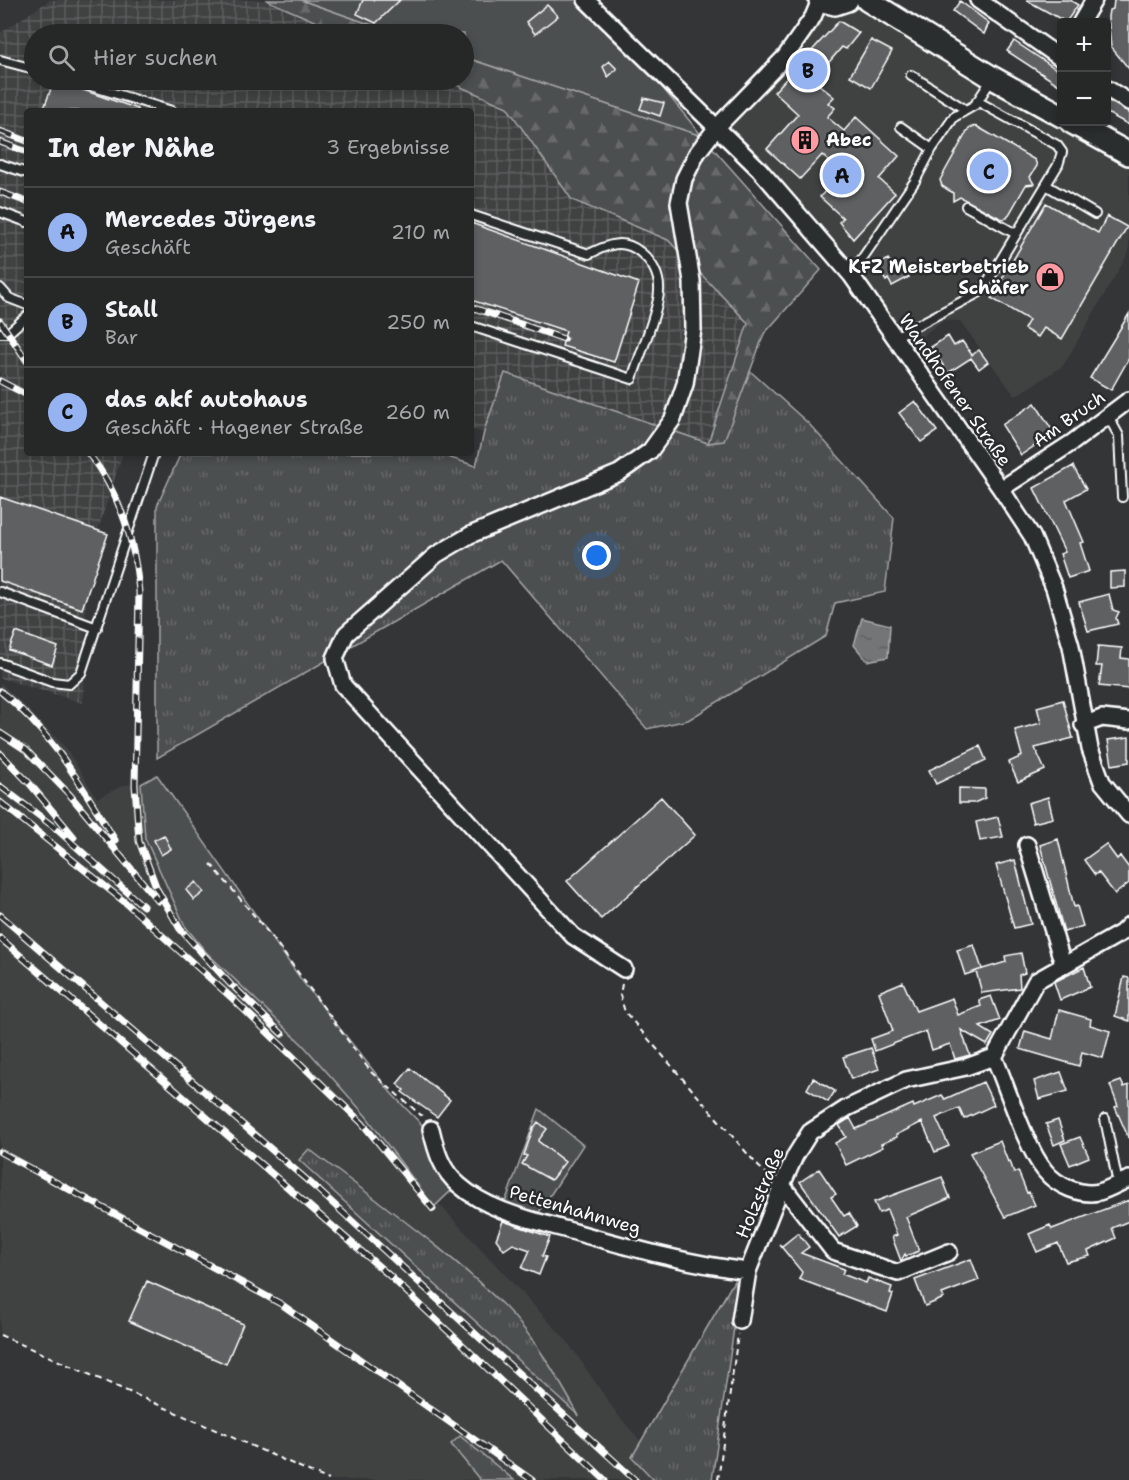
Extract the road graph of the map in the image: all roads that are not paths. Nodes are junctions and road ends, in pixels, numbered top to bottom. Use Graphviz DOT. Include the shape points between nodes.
graph roads {
  1 [pos="586,0"];
  2 [pos="820,0"];
  3 [pos="847,0"];
  4 [pos="867,0"];
  5 [pos="978,0"];
  6 [pos="1094,0"];
  7 [pos="1083,18"];
  8 [pos="1057,55"];
  9 [pos="0,60"];
  10 [pos="24,66"];
  11 [pos="911,75"];
  12 [pos="993,78"];
  13 [pos="104,90"];
  14 [pos="1111,91"];
  15 [pos="977,101"];
  16 [pos="1129,102"];
  17 [pos="162,108"];
  18 [pos="966,110"];
  19 [pos="1057,113"];
  20 [pos="1078,126"];
  21 [pos="901,127"];
  22 [pos="717,128"];
  23 [pos="932,149"];
  24 [pos="1129,154"];
  25 [pos="0,164"];
  26 [pos="24,172"];
  27 [pos="1046,185"];
  28 [pos="966,206"];
  29 [pos="0,212"];
  30 [pos="1095,214"];
  31 [pos="474,216"];
  32 [pos="24,221"];
  33 [pos="1016,234"];
  34 [pos="851,275"];
  35 [pos="0,288"];
  36 [pos="24,304"];
  37 [pos="24,319"];
  38 [pos="474,327"];
  39 [pos="0,333"];
  40 [pos="894,337"];
  41 [pos="1129,400"];
  42 [pos="1108,416"];
  43 [pos="153,456"];
  44 [pos="1001,489"];
  45 [pos="1122,497"];
  46 [pos="0,592"];
  47 [pos="97,628"];
  48 [pos="0,663"];
  49 [pos="1129,721"];
  50 [pos="1083,725"];
  51 [pos="1129,815"];
  52 [pos="1027,845"];
  53 [pos="1129,925"];
  54 [pos="1063,964"];
  55 [pos="624,969"];
  56 [pos="994,1057"];
  57 [pos="1106,1119"];
  58 [pos="431,1129"];
  59 [pos="1123,1181"];
  60 [pos="782,1185"];
  61 [pos="949,1252"];
  62 [pos="748,1271"];
  63 [pos="740,1322"];
  1 -- 22 [label="street, Wandhofener Straße"];
  2 -- 3 [label="main road" via="835,4"];
  2 -- 22 [label="street" via="785,57"];
  4 -- 12 [label="main road"];
  5 -- 8 [label="street"];
  6 -- 7 [label="street"];
  9 -- 10 [label="lane"];
  11 -- 18 [label="lane"];
  12 -- 15 [label="lane"];
  12 -- 19 [label="main road"];
  13 -- 17 [label="lane"];
  14 -- 16 [label="street"];
  15 -- 18 [label="lane"];
  15 -- 27 [label="lane" via="1057,145 1062,152"];
  18 -- 23 [label="lane" via="954,117"];
  20 -- 24 [label="main road"];
  21 -- 23 [label="lane"];
  22 -- 34 [label="street, Wandhofener Straße" via="759,169"];
  22 -- 55 [label="street" via="697,153 684,179 680,203 692,281 693,329 685,384 673,419 650,451 619,473 470,535 436,555 346,634 335,658 343,685 573,936"];
  23 -- 34 [label="lane" via="915,181"];
  25 -- 26 [label="lane"];
  27 -- 30 [label="lane"];
  27 -- 33 [label="lane"];
  28 -- 33 [label="lane"];
  29 -- 32 [label="lane"];
  31 -- 38 [label="lane" via="590,254 611,243 632,245 647,257 657,274 659,293 632,379"];
  33 -- 40 [label="lane" via="982,291"];
  34 -- 40 [label="street, Wandhofener Straße"];
  35 -- 36 [label="lane" via="9,298"];
  37 -- 39 [label="lane" via="8,333"];
  40 -- 44 [label="street, Wandhofener Straße"];
  41 -- 42 [label="street, Am Bruch"];
  42 -- 44 [label="street, Am Bruch"];
  42 -- 45 [label="lane" via="1119,436"];
  43 -- 47 [label="lane"];
  44 -- 50 [label="street, Wandhofener Straße" via="1032,536 1054,588 1071,646"];
  46 -- 47 [label="lane"];
  47 -- 48 [label="lane" via="81,673 69,684 52,682"];
  49 -- 50 [label="street" via="1102,718"];
  50 -- 51 [label="street, Wandhofener Straße" via="1102,782"];
  52 -- 54 [label="street"];
  53 -- 54 [label="street" via="1113,938"];
  54 -- 56 [label="street" via="1036,981"];
  56 -- 59 [label="street" via="1034,1153 1054,1180 1079,1191 1098,1192"];
  56 -- 60 [label="street, Holzstraße" via="906,1080 847,1108 810,1132"];
  57 -- 59 [label="lane"];
  58 -- 62 [label="street, Pettenhahnweg" via="439,1160 458,1185 494,1207 631,1247 712,1267"];
  60 -- 61 [label="street" via="833,1251 898,1273"];
  60 -- 62 [label="street, Holzstraße"];
  62 -- 63 [label="street, Holzstraße"];
}
